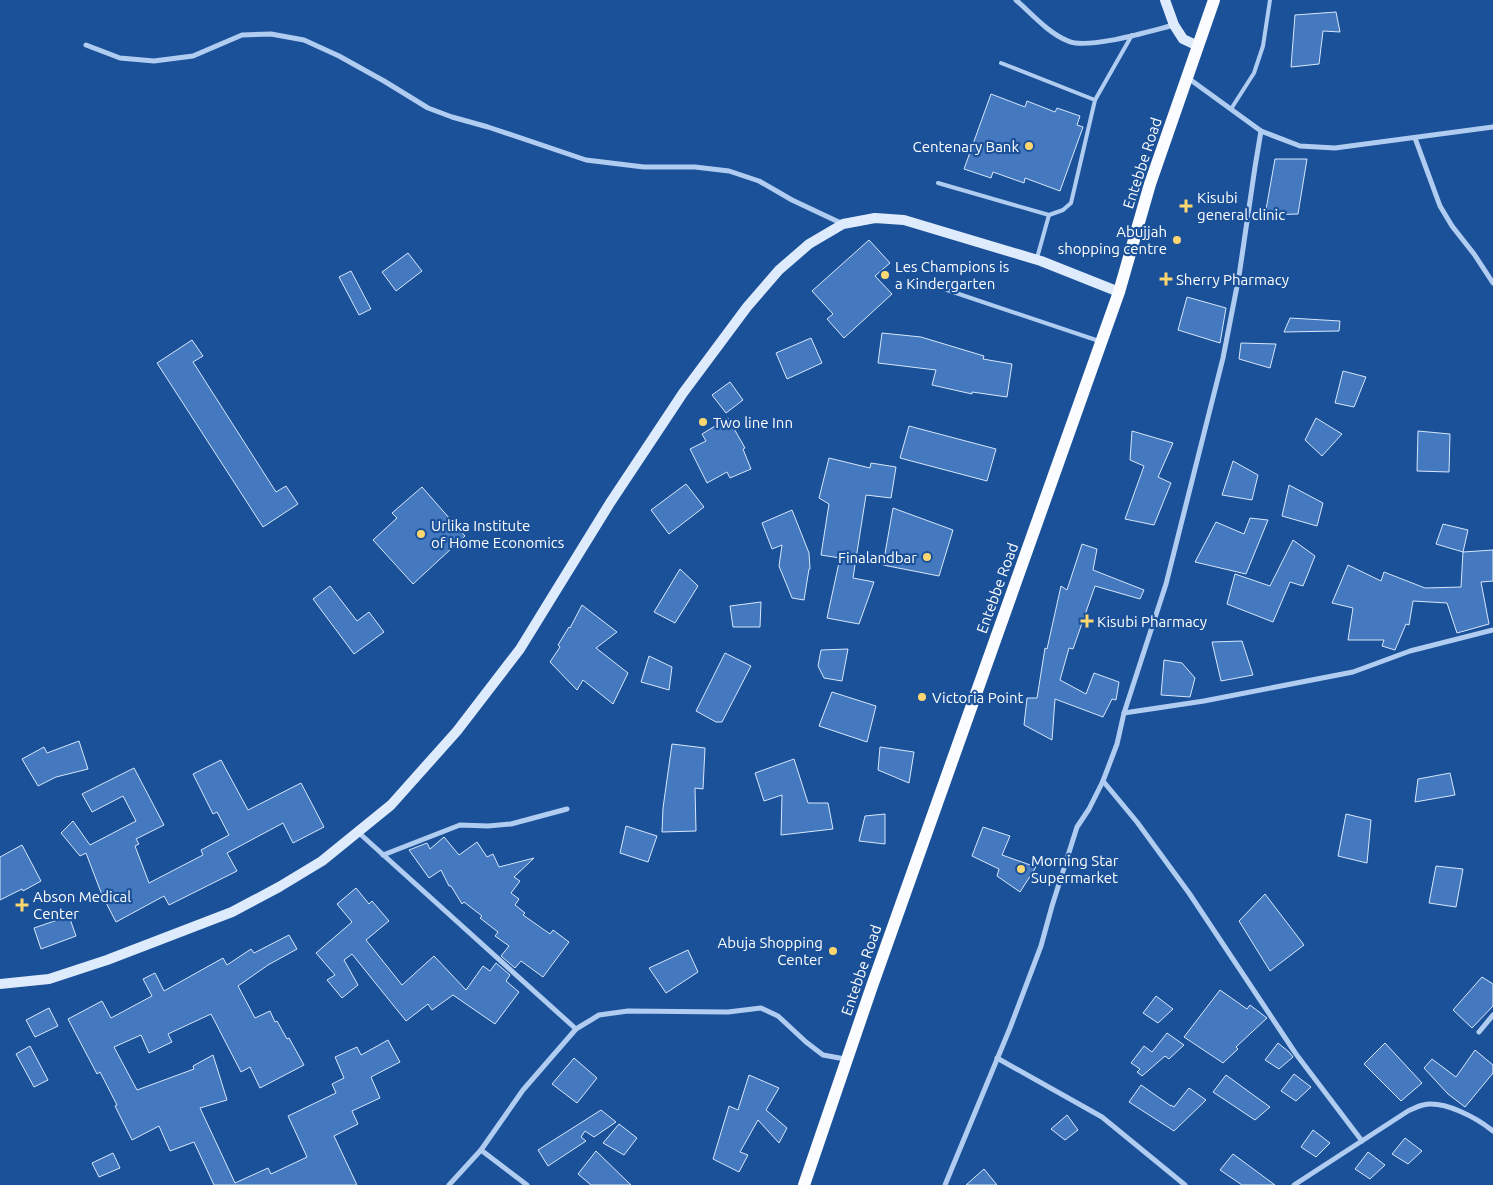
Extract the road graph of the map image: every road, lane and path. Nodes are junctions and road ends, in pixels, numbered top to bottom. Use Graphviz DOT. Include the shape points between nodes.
graph roads {
  1 [pos="1016,0"];
  2 [pos="1165,0"];
  3 [pos="1214,0"];
  4 [pos="1270,0"];
  5 [pos="1174,25"];
  6 [pos="1132,35"];
  7 [pos="86,45"];
  8 [pos="1198,46"];
  9 [pos="1001,63"];
  10 [pos="1188,78"];
  11 [pos="1095,100"];
  12 [pos="1231,109"];
  13 [pos="1493,128"];
  14 [pos="1261,132"];
  15 [pos="1415,138"];
  16 [pos="938,183"];
  17 [pos="1049,215"];
  18 [pos="843,224"];
  19 [pos="1036,260"];
  20 [pos="1493,282"];
  21 [pos="946,290"];
  22 [pos="1119,292"];
  23 [pos="1101,342"];
  24 [pos="1493,630"];
  25 [pos="1124,713"];
  26 [pos="1103,781"];
  27 [pos="566,809"];
  28 [pos="358,832"];
  29 [pos="383,855"];
  30 [pos="0,984"];
  31 [pos="1493,1015"];
  32 [pos="576,1029"];
  33 [pos="1479,1032"];
  34 [pos="997,1058"];
  35 [pos="847,1060"];
  36 [pos="1493,1131"];
  37 [pos="1362,1141"];
  38 [pos="481,1150"];
  39 [pos="449,1185"];
  40 [pos="527,1185"];
  41 [pos="804,1185"];
  42 [pos="945,1185"];
  43 [pos="1185,1185"];
  44 [pos="1294,1185"];
  1 -- 6 [label="street" via="1048,30 1069,42 1092,44"];
  2 -- 5 [label="street"];
  3 -- 8 [label="main road, Entebbe Road"];
  4 -- 12 [label="lane" via="1263,46 1254,73"];
  5 -- 6 [label="street"];
  5 -- 8 [label="street" via="1183,39"];
  6 -- 11 [label="lane"];
  7 -- 18 [label="street" via="120,58 154,60 193,56 242,35 271,34 304,40 452,118 586,160 644,167 729,171 759,181"];
  8 -- 10 [label="main road, Entebbe Road"];
  9 -- 11 [label="lane"];
  10 -- 12 [label="street"];
  10 -- 22 [label="main road, Entebbe Road" via="1150,184"];
  11 -- 17 [label="lane" via="1071,203"];
  12 -- 14 [label="street"];
  13 -- 15 [label="street"];
  14 -- 15 [label="street" via="1300,146 1335,148"];
  14 -- 25 [label="street" via="1223,358 1166,584"];
  15 -- 20 [label="street" via="1440,206"];
  16 -- 17 [label="lane"];
  17 -- 19 [label="lane"];
  18 -- 19 [label="street" via="874,218 904,220"];
  18 -- 28 [label="street" via="809,244 779,270 747,307 610,503 520,649 457,731 391,805"];
  19 -- 22 [label="street"];
  21 -- 23 [label="lane"];
  22 -- 23 [label="main road, Entebbe Road"];
  23 -- 35 [label="main road, Entebbe Road"];
  24 -- 25 [label="street" via="1410,652 1353,672"];
  25 -- 26 [label="street"];
  26 -- 34 [label="street" via="1076,827 1041,946"];
  26 -- 37 [label="street" via="1189,893 1296,1054"];
  27 -- 29 [label="street" via="511,824 460,825"];
  28 -- 29 [label="street"];
  28 -- 30 [label="street" via="322,861 232,912 49,979"];
  29 -- 32 [label="street"];
  31 -- 33 [label="street"];
  32 -- 35 [label="street" via="599,1015 616,1012 728,1012 761,1008 778,1016 823,1055"];
  32 -- 38 [label="street" via="523,1090"];
  34 -- 42 [label="street"];
  34 -- 43 [label="street" via="1102,1117"];
  35 -- 41 [label="main road, Entebbe Road"];
  36 -- 37 [label="street" via="1454,1110 1437,1104 1423,1105"];
  37 -- 44 [label="street"];
  38 -- 39 [label="street"];
  38 -- 40 [label="street"];
}
